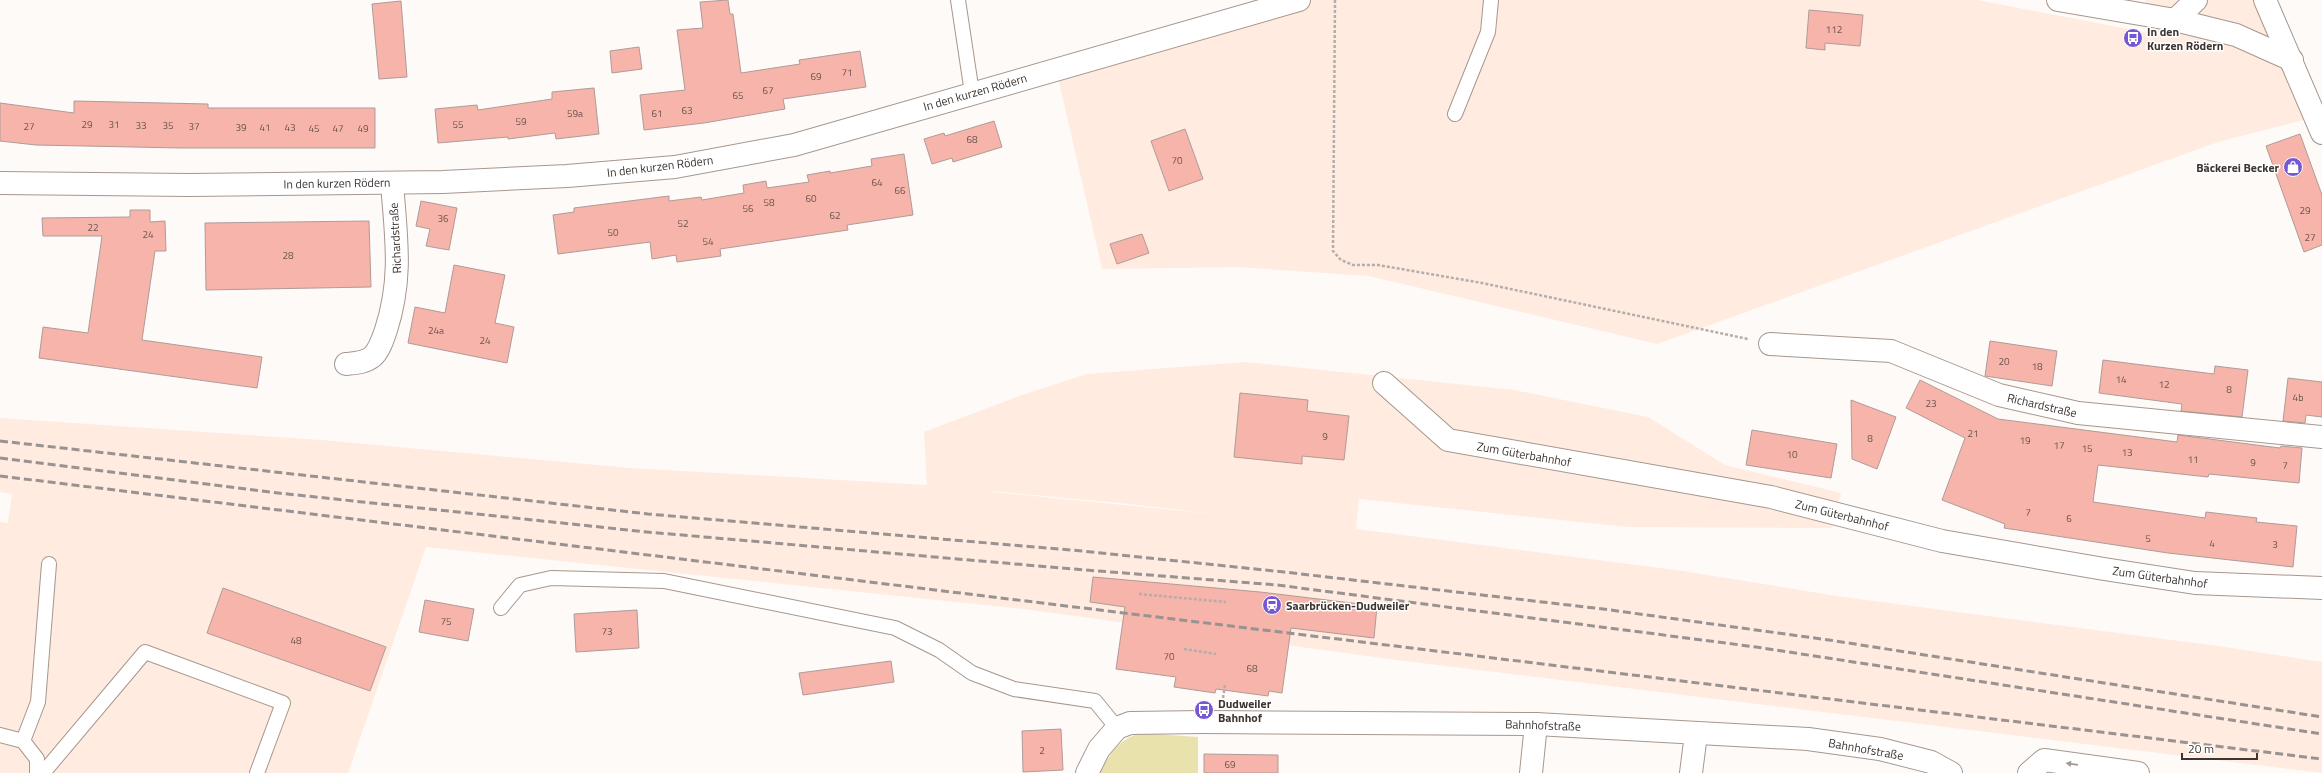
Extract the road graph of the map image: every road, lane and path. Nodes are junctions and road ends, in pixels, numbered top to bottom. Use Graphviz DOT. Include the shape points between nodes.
graph roads {
  1 [pos="958,0"];
  2 [pos="1299,0"];
  3 [pos="1335,0"];
  4 [pos="1491,0"];
  5 [pos="2058,0"];
  6 [pos="2196,0"];
  7 [pos="2266,0"];
  8 [pos="2175,20"];
  9 [pos="2292,60"];
  10 [pos="972,93"];
  11 [pos="1455,114"];
  12 [pos="2322,134"];
  13 [pos="0,183"];
  14 [pos="392,183"];
  15 [pos="1770,344"];
  16 [pos="346,364"];
  17 [pos="1384,383"];
  18 [pos="2322,437"];
  19 [pos="49,564"];
  20 [pos="2322,588"];
  21 [pos="1139,594"];
  22 [pos="1226,602"];
  23 [pos="501,608"];
  24 [pos="1184,649"];
  25 [pos="1216,654"];
  26 [pos="1225,685"];
  27 [pos="1224,692"];
  28 [pos="1536,724"];
  29 [pos="1123,725"];
  30 [pos="1696,734"];
  31 [pos="0,735"];
  32 [pos="23,740"];
  33 [pos="37,773"];
  34 [pos="43,773"];
  35 [pos="257,773"];
  36 [pos="1087,773"];
  37 [pos="1531,773"];
  38 [pos="1691,773"];
  39 [pos="1951,773"];
  40 [pos="2030,773"];
  41 [pos="2138,773"];
  1 -- 10 [label="lane"];
  2 -- 10 [label="street, In den kurzen Rödern"];
  3 -- 15 [label="path" via="1333,251 1341,260 1353,265 1378,265 1482,283"];
  4 -- 11 [label="lane" via="1488,32"];
  5 -- 8 [label="street"];
  6 -- 8 [label="street"];
  7 -- 9 [label="street"];
  8 -- 9 [label="street" via="2236,35"];
  9 -- 12 [label="street"];
  10 -- 14 [label="street, In den kurzen Rödern" via="794,145 675,167 567,176"];
  13 -- 14 [label="street, In den kurzen Rödern"];
  14 -- 16 [label="street, Richardstraße" via="398,270 394,304 382,342 373,357"];
  15 -- 18 [label="street, Richardstraße" via="1891,351 1999,395 2078,413"];
  17 -- 20 [label="street, Zum Güterbahnhof" via="1448,440 1771,497 1942,541 2104,569 2196,584"];
  19 -- 32 [label="lane" via="38,702"];
  21 -- 22 [label="path"];
  23 -- 29 [label="lane" via="520,585 551,578 664,581 895,628 939,650 972,673 1014,689 1095,701"];
  24 -- 25 [label="path"];
  26 -- 27 [label="path"];
  28 -- 29 [label="street, Bahnhofstraße"];
  28 -- 30 [label="street, Bahnhofstraße"];
  28 -- 37 [label="street"];
  29 -- 36 [label="street" via="1099,749"];
  30 -- 38 [label="street"];
  30 -- 39 [label="street, Bahnhofstraße" via="1808,739 1880,749 1931,762"];
  31 -- 32 [label="lane"];
  32 -- 33 [label="lane" via="38,759"];
  34 -- 35 [label="lane" via="145,652 283,702"];
  41 -- 40 [label="street, one-way" via="2044,760"];
}
